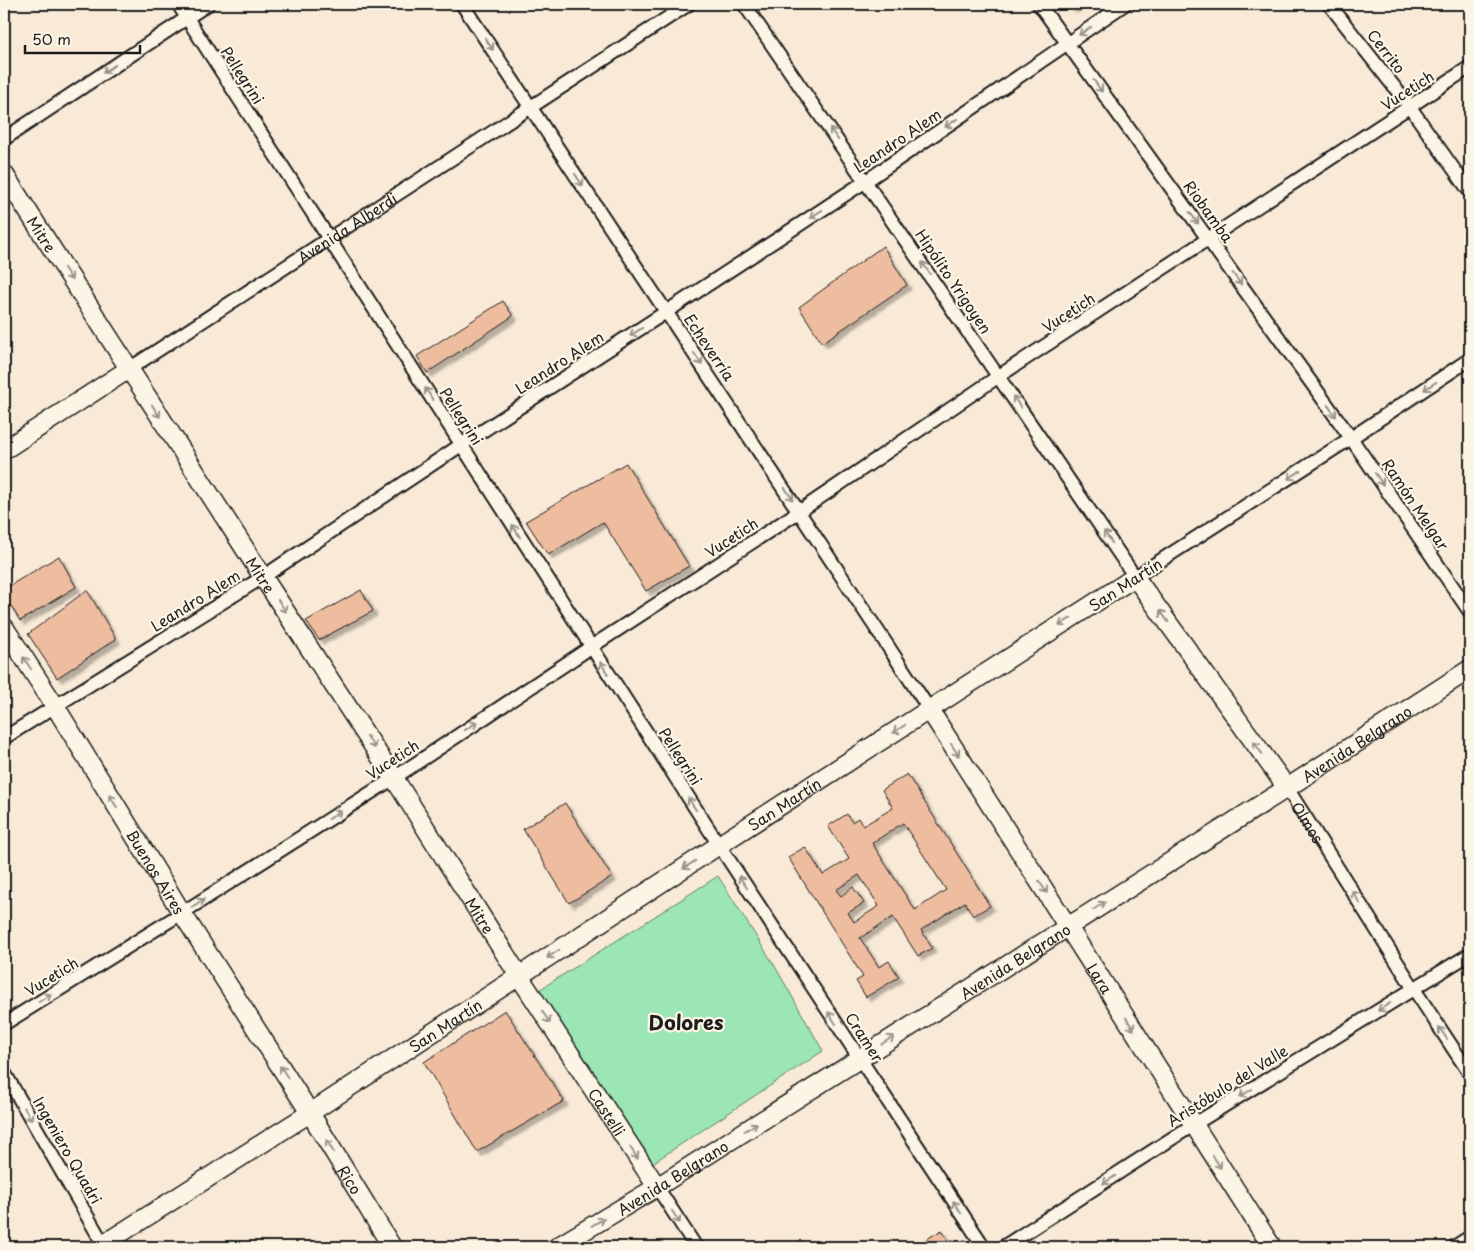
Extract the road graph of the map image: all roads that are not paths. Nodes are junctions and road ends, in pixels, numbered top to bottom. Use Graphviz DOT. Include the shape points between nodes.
graph roads {
  1 [pos="178,4"];
  2 [pos="208,4"];
  3 [pos="462,4"];
  4 [pos="689,4"];
  5 [pos="744,4"];
  6 [pos="1039,4"];
  7 [pos="1125,4"];
  8 [pos="1330,4"];
  9 [pos="187,18"];
  10 [pos="1067,44"];
  11 [pos="1470,67"];
  12 [pos="530,107"];
  13 [pos="1410,107"];
  14 [pos="4,139"];
  15 [pos="4,174"];
  16 [pos="866,180"];
  17 [pos="1470,192"];
  18 [pos="328,238"];
  19 [pos="1209,239"];
  20 [pos="666,312"];
  21 [pos="1470,359"];
  22 [pos="129,369"];
  23 [pos="999,376"];
  24 [pos="1351,438"];
  25 [pos="461,444"];
  26 [pos="4,450"];
  27 [pos="800,511"];
  28 [pos="263,577"];
  29 [pos="1136,577"];
  30 [pos="1470,612"];
  31 [pos="4,627"];
  32 [pos="591,647"];
  33 [pos="1470,669"];
  34 [pos="55,706"];
  35 [pos="929,709"];
  36 [pos="4,738"];
  37 [pos="394,778"];
  38 [pos="1287,788"];
  39 [pos="719,845"];
  40 [pos="182,914"];
  41 [pos="1068,926"];
  42 [pos="1470,954"];
  43 [pos="519,976"];
  44 [pos="1414,989"];
  45 [pos="4,1024"];
  46 [pos="859,1058"];
  47 [pos="4,1072"];
  48 [pos="1470,1074"];
  49 [pos="310,1113"];
  50 [pos="1193,1125"];
  51 [pos="656,1187"];
  52 [pos="1470,1237"];
  53 [pos="103,1246"];
  54 [pos="392,1247"];
  55 [pos="557,1247"];
  56 [pos="696,1247"];
  57 [pos="984,1247"];
  58 [pos="1003,1247"];
  59 [pos="1272,1247"];
  60 [pos="1454,1247"];
  1 -- 9 [label="street, Pellegrini"];
  2 -- 9 [label="street"];
  3 -- 12 [label="street, Echeverría, one-way"];
  4 -- 12 [label="street, Avenida Alberdi"];
  16 -- 5 [label="street, Hipólito Yrigoyen, one-way"];
  6 -- 10 [label="street, Riobamba"];
  7 -- 10 [label="street, Leandro Alem, one-way"];
  8 -- 13 [label="street, Cerrito"];
  9 -- 14 [label="street, one-way"];
  9 -- 18 [label="street, Pellegrini"];
  10 -- 16 [label="street, Leandro Alem, one-way"];
  10 -- 19 [label="street, Riobamba, one-way"];
  11 -- 13 [label="street, Vucetich"];
  12 -- 18 [label="street, Avenida Alberdi"];
  12 -- 20 [label="street, Echeverría, one-way"];
  13 -- 17 [label="street, Cerrito"];
  13 -- 19 [label="street, Vucetich"];
  15 -- 22 [label="main road, Mitre, one-way"];
  16 -- 20 [label="street, Leandro Alem, one-way"];
  23 -- 16 [label="street, Hipólito Yrigoyen, one-way"];
  18 -- 22 [label="street, Avenida Alberdi"];
  25 -- 18 [label="street, Pellegrini, one-way"];
  19 -- 23 [label="street, Vucetich"];
  19 -- 24 [label="street, Riobamba, one-way"];
  20 -- 25 [label="street, Leandro Alem, one-way"];
  20 -- 27 [label="street, Echeverría, one-way"];
  21 -- 24 [label="street, San Martín, one-way"];
  22 -- 26 [label="main road, Avenida Alberdi"];
  22 -- 28 [label="main road, Mitre, one-way"];
  23 -- 27 [label="street, Vucetich"];
  29 -- 23 [label="street, Hipólito Yrigoyen, one-way"];
  24 -- 29 [label="street, San Martín, one-way"];
  24 -- 30 [label="street, Ramón Melgar, one-way"];
  25 -- 28 [label="street, Leandro Alem"];
  32 -- 25 [label="street, Pellegrini, one-way"];
  27 -- 32 [label="street, Vucetich"];
  27 -- 35 [label="street, Echeverría"];
  28 -- 34 [label="street, Leandro Alem"];
  28 -- 37 [label="main road, Mitre, one-way"];
  29 -- 35 [label="main road, San Martín, one-way"];
  38 -- 29 [label="main road, Olmos, one-way"];
  34 -- 31 [label="main road, Buenos Aires, one-way"];
  37 -- 32 [label="street, Vucetich, one-way"];
  39 -- 32 [label="street, Pellegrini, one-way"];
  33 -- 38 [label="main road, Avenida Belgrano"];
  34 -- 36 [label="street, Leandro Alem"];
  40 -- 34 [label="main road, Buenos Aires, one-way"];
  35 -- 39 [label="main road, San Martín, one-way"];
  35 -- 41 [label="main road, Lara, one-way"];
  40 -- 37 [label="street, Vucetich, one-way"];
  37 -- 43 [label="main road, Mitre"];
  41 -- 38 [label="main road, Avenida Belgrano, one-way"];
  44 -- 38 [label="street, Olmos, one-way"];
  39 -- 43 [label="main road, San Martín, one-way"];
  46 -- 39 [label="street, Cramer, one-way"];
  45 -- 40 [label="street, Vucetich, one-way"];
  49 -- 40 [label="main road, Buenos Aires, one-way"];
  46 -- 41 [label="main road, Avenida Belgrano, one-way"];
  41 -- 50 [label="main road, Lara, one-way"];
  42 -- 44 [label="street, Aristóbulo del Valle"];
  43 -- 49 [label="main road, San Martín"];
  43 -- 51 [label="main road, Castelli, one-way"];
  48 -- 44 [label="street, Olmos, one-way"];
  44 -- 50 [label="street, Aristóbulo del Valle, one-way"];
  51 -- 46 [label="main road, Avenida Belgrano, one-way"];
  57 -- 46 [label="street, Cramer, one-way"];
  47 -- 53 [label="street, Ingeniero Quadri, one-way"];
  49 -- 53 [label="main road, San Martín"];
  54 -- 49 [label="main road, Rico, one-way"];
  50 -- 58 [label="street, Aristóbulo del Valle, one-way"];
  50 -- 59 [label="main road, Lara, one-way"];
  55 -- 51 [label="main road, Avenida Belgrano, one-way"];
  51 -- 56 [label="street, Castelli, one-way"];
  52 -- 60 [label="street"];
}
